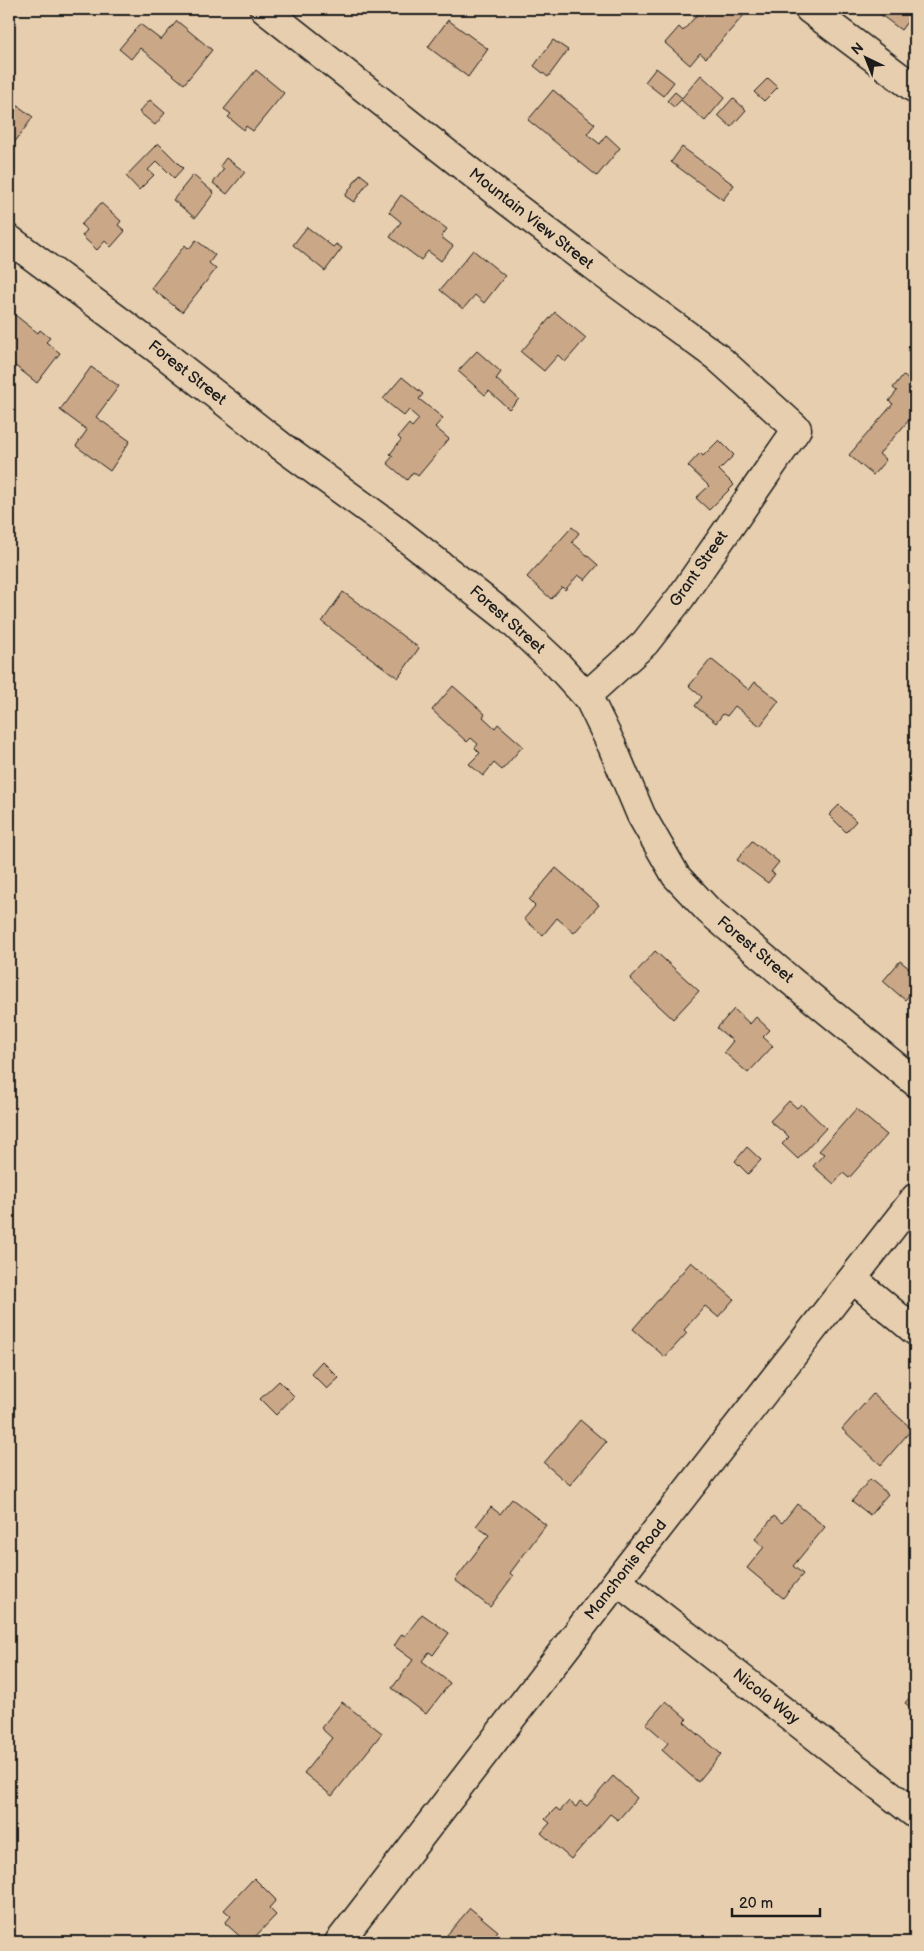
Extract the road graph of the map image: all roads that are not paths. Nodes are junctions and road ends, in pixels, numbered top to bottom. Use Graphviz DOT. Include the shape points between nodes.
graph roads {
  1 [pos="264,9"];
  2 [pos="809,9"];
  3 [pos="914,88"];
  4 [pos="9,239"];
  5 [pos="796,429"];
  6 [pos="586,696"];
  7 [pos="915,1082"];
  8 [pos="915,1198"];
  9 [pos="853,1278"];
  10 [pos="915,1330"];
  11 [pos="617,1581"];
  12 [pos="915,1814"];
  13 [pos="339,1942"];
  1 -- 5 [label="street, Mountain View Street" via="518,209 717,358"];
  2 -- 3 [label="street"];
  4 -- 6 [label="street, Forest Street" via="391,526 509,619"];
  5 -- 6 [label="street, Grant Street" via="681,597 645,643"];
  6 -- 7 [label="street, Forest Street" via="612,746 641,815 676,876 708,910"];
  8 -- 9 [label="street, Manchonis Road"];
  9 -- 10 [label="street"];
  9 -- 11 [label="street, Manchonis Road"];
  11 -- 12 [label="street, Nicola Way"];
  11 -- 13 [label="street, Manchonis Road"];
}
